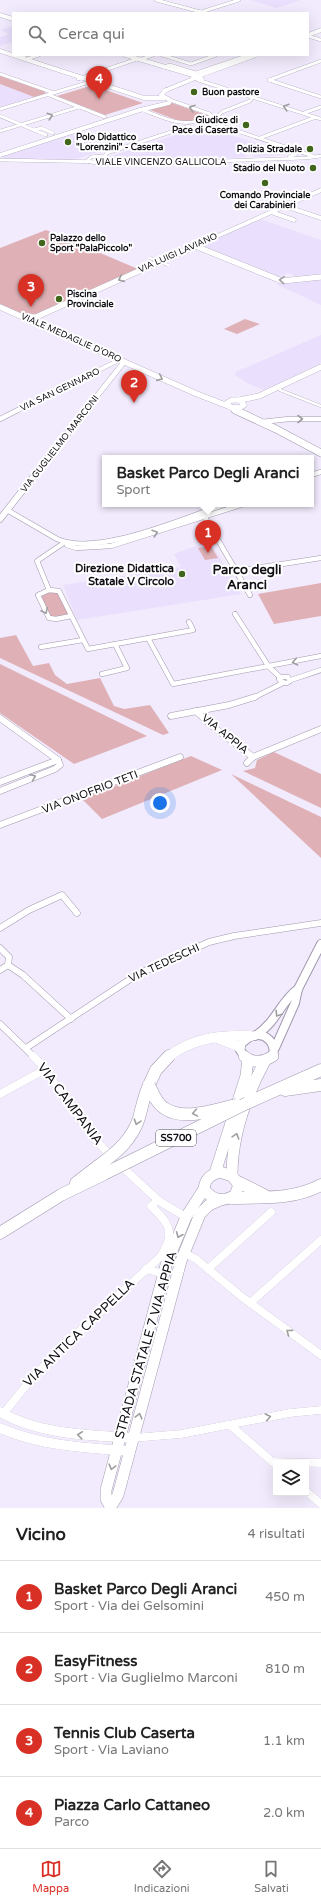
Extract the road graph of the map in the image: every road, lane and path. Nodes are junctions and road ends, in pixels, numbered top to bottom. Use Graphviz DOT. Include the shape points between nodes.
graph roads {
  1 [pos="156,0"];
  2 [pos="239,0"];
  3 [pos="198,12"];
  4 [pos="204,12"];
  5 [pos="0,15"];
  6 [pos="12,19"];
  7 [pos="321,30"];
  8 [pos="309,35"];
  9 [pos="309,35"];
  10 [pos="321,40"];
  11 [pos="0,51"];
  12 [pos="12,55"];
  13 [pos="128,56"];
  14 [pos="149,56"];
  15 [pos="165,56"];
  16 [pos="213,56"];
  17 [pos="246,56"];
  18 [pos="253,56"];
  19 [pos="25,58"];
  20 [pos="138,59"];
  21 [pos="181,61"];
  22 [pos="321,61"];
  23 [pos="170,65"];
  24 [pos="163,67"];
  25 [pos="0,74"];
  26 [pos="80,78"];
  27 [pos="197,78"];
  28 [pos="91,82"];
  29 [pos="166,90"];
  30 [pos="55,93"];
  31 [pos="48,95"];
  32 [pos="250,96"];
  33 [pos="321,97"];
  34 [pos="164,98"];
  35 [pos="147,100"];
  36 [pos="170,100"];
  37 [pos="248,102"];
  38 [pos="270,102"];
  39 [pos="162,105"];
  40 [pos="79,107"];
  41 [pos="321,107"];
  42 [pos="134,108"];
  43 [pos="0,110"];
  44 [pos="142,110"];
  45 [pos="203,111"];
  46 [pos="222,112"];
  47 [pos="304,112"];
  48 [pos="0,116"];
  49 [pos="105,117"];
  50 [pos="316,117"];
  51 [pos="321,119"];
  52 [pos="200,121"];
  53 [pos="213,122"];
  54 [pos="22,124"];
  55 [pos="226,127"];
  56 [pos="34,130"];
  57 [pos="0,131"];
  58 [pos="171,132"];
  59 [pos="46,135"];
  60 [pos="53,136"];
  61 [pos="260,138"];
  62 [pos="287,147"];
  63 [pos="0,150"];
  64 [pos="0,155"];
  65 [pos="320,156"];
  66 [pos="88,158"];
  67 [pos="104,158"];
  68 [pos="0,159"];
  69 [pos="93,162"];
  70 [pos="321,190"];
  71 [pos="285,206"];
  72 [pos="271,212"];
  73 [pos="321,218"];
  74 [pos="294,220"];
  75 [pos="196,246"];
  76 [pos="150,258"];
  77 [pos="168,265"];
  78 [pos="321,277"];
  79 [pos="0,307"];
  80 [pos="36,320"];
  81 [pos="121,361"];
  82 [pos="113,363"];
  83 [pos="134,367"];
  84 [pos="321,367"];
  85 [pos="119,368"];
  86 [pos="280,390"];
  87 [pos="207,399"];
  88 [pos="321,406"];
  89 [pos="237,407"];
  90 [pos="0,419"];
  91 [pos="321,419"];
  92 [pos="279,420"];
  93 [pos="259,422"];
  94 [pos="274,429"];
  95 [pos="321,453"];
  96 [pos="217,507"];
  97 [pos="235,507"];
  98 [pos="7,510"];
  99 [pos="202,512"];
  100 [pos="205,517"];
  101 [pos="0,520"];
  102 [pos="166,523"];
  103 [pos="170,528"];
  104 [pos="130,536"];
  105 [pos="134,540"];
  106 [pos="64,543"];
  107 [pos="321,558"];
  108 [pos="237,571"];
  109 [pos="49,590"];
  110 [pos="250,595"];
  111 [pos="235,614"];
  112 [pos="71,616"];
  113 [pos="189,622"];
  114 [pos="148,638"];
  115 [pos="83,640"];
  116 [pos="115,644"];
  117 [pos="41,648"];
  118 [pos="321,656"];
  119 [pos="269,667"];
  120 [pos="321,670"];
  121 [pos="102,674"];
  122 [pos="282,680"];
  123 [pos="196,711"];
  124 [pos="172,716"];
  125 [pos="0,718"];
  126 [pos="321,730"];
  127 [pos="180,757"];
  128 [pos="253,757"];
  129 [pos="58,760"];
  130 [pos="247,763"];
  131 [pos="0,782"];
  132 [pos="0,791"];
  133 [pos="0,825"];
  134 [pos="77,913"];
  135 [pos="321,923"];
  136 [pos="0,928"];
  137 [pos="321,944"];
  138 [pos="0,948"];
  139 [pos="8,965"];
  140 [pos="0,970"];
  141 [pos="298,989"];
  142 [pos="71,1019"];
  143 [pos="0,1024"];
  144 [pos="253,1036"];
  145 [pos="212,1037"];
  146 [pos="240,1047"];
  147 [pos="26,1048"];
  148 [pos="275,1048"];
  149 [pos="248,1059"];
  150 [pos="265,1061"];
  151 [pos="44,1070"];
  152 [pos="321,1070"];
  153 [pos="149,1085"];
  154 [pos="321,1085"];
  155 [pos="272,1092"];
  156 [pos="0,1094"];
  157 [pos="247,1103"];
  158 [pos="101,1170"];
  159 [pos="214,1173"];
  160 [pos="235,1178"];
  161 [pos="321,1185"];
  162 [pos="204,1189"];
  163 [pos="273,1197"];
  164 [pos="227,1199"];
  165 [pos="157,1201"];
  166 [pos="272,1212"];
  167 [pos="186,1217"];
  168 [pos="0,1233"];
  169 [pos="321,1240"];
  170 [pos="184,1253"];
  171 [pos="146,1269"];
  172 [pos="208,1269"];
  173 [pos="164,1274"];
  174 [pos="250,1303"];
  175 [pos="321,1355"];
  176 [pos="321,1410"];
  177 [pos="2,1413"];
  178 [pos="230,1425"];
  179 [pos="0,1428"];
  180 [pos="120,1437"];
  181 [pos="133,1438"];
  182 [pos="116,1450"];
  183 [pos="130,1451"];
  184 [pos="273,1462"];
  185 [pos="309,1463"];
  186 [pos="321,1463"];
  187 [pos="309,1494"];
  188 [pos="321,1504"];
  189 [pos="110,1507"];
  1 -- 3 [label="street"];
  2 -- 4 [label="street"];
  5 -- 6 [label="street"];
  7 -- 8 [label="street"];
  9 -- 10 [label="street"];
  11 -- 12 [label="street"];
  13 -- 20 [label="street"];
  14 -- 20 [label="street"];
  15 -- 21 [label="street"];
  16 -- 21 [label="street" via="191,64"];
  17 -- 23 [label="street" via="196,73"];
  18 -- 27 [label="street"];
  19 -- 26 [label="street"];
  20 -- 24 [label="street"];
  20 -- 26 [label="street"];
  21 -- 23 [label="street"];
  22 -- 33 [label="street" via="269,80"];
  23 -- 24 [label="street"];
  24 -- 27 [label="street"];
  25 -- 30 [label="street"];
  26 -- 28 [label="street"];
  27 -- 29 [label="street"];
  27 -- 32 [label="street"];
  28 -- 30 [label="street"];
  28 -- 35 [label="street"];
  29 -- 34 [label="street" via="161,95"];
  29 -- 35 [label="street"];
  30 -- 31 [label="street"];
  31 -- 40 [label="street"];
  31 -- 43 [label="street"];
  32 -- 37 [label="street" via="252,100"];
  32 -- 38 [label="street"];
  34 -- 35 [label="street"];
  34 -- 36 [label="street"];
  35 -- 39 [label="street"];
  35 -- 42 [label="street" via="145,104"];
  36 -- 39 [label="street" via="170,103"];
  45 -- 36 [label="street, one-way"];
  37 -- 38 [label="street"];
  37 -- 46 [label="street"];
  47 -- 38 [label="street, one-way"];
  39 -- 44 [label="street"];
  40 -- 49 [label="street"];
  54 -- 40 [label="street, one-way"];
  41 -- 47 [label="street"];
  42 -- 44 [label="street"];
  42 -- 49 [label="street"];
  44 -- 52 [label="street" via="179,124"];
  44 -- 60 [label="street"];
  45 -- 46 [label="street"];
  45 -- 52 [label="street" via="211,116"];
  46 -- 53 [label="street"];
  47 -- 50 [label="street"];
  48 -- 54 [label="street"];
  49 -- 60 [label="street"];
  50 -- 51 [label="street"];
  50 -- 61 [label="street"];
  52 -- 53 [label="street"];
  52 -- 58 [label="street"];
  53 -- 55 [label="street"];
  54 -- 56 [label="street"];
  54 -- 57 [label="street"];
  55 -- 58 [label="street" via="203,123"];
  55 -- 61 [label="street"];
  56 -- 59 [label="street"];
  56 -- 60 [label="street" via="41,128"];
  58 -- 67 [label="street" via="108,153"];
  59 -- 60 [label="street"];
  59 -- 63 [label="street"];
  60 -- 64 [label="street"];
  61 -- 62 [label="street"];
  62 -- 65 [label="street" via="312,156"];
  62 -- 67 [label="street, VIALE VINCENZO GALLICOLA" via="296,155 206,161"];
  65 -- 69 [label="street, VIALE VINCENZO GALLICOLA" via="205,163"];
  66 -- 67 [label="street, VIALE VINCENZO GALLICOLA"];
  66 -- 68 [label="street, VIALE VINCENZO GALLICOLA"];
  66 -- 69 [label="street" via="87,161"];
  67 -- 69 [label="street"];
  68 -- 69 [label="street, VIALE VINCENZO GALLICOLA"];
  70 -- 71 [label="street, VIA LUIGI LAVIANO"];
  71 -- 72 [label="street, VIA LUIGI LAVIANO"];
  71 -- 73 [label="street"];
  72 -- 74 [label="street"];
  72 -- 75 [label="street, VIA LUIGI LAVIANO"];
  78 -- 75 [label="main road, one-way" via="275,279"];
  75 -- 80 [label="main road, VIA LUIGI LAVIANO, one-way"];
  76 -- 77 [label="street, bridge"];
  79 -- 80 [label="main road, VIALE MEDAGLIE D'ORO"];
  80 -- 81 [label="main road, VIALE MEDAGLIE D'ORO"];
  81 -- 82 [label="street, VIA SAN GENNARO"];
  81 -- 83 [label="main road, VIALE MEDAGLIE D'ORO"];
  81 -- 85 [label="street, VIA GUGLIELMO MARCONI"];
  82 -- 85 [label="street"];
  82 -- 90 [label="street, VIA SAN GENNARO"];
  83 -- 85 [label="street"];
  83 -- 87 [label="main road, VIALE MEDAGLIE D'ORO, one-way"];
  84 -- 89 [label="main road"];
  85 -- 98 [label="street, VIA GUGLIELMO MARCONI"];
  86 -- 88 [label="street"];
  87 -- 89 [label="main road, VIALE MEDAGLIE D'ORO"];
  87 -- 89 [label="main road, VIALE MEDAGLIE D'ORO"];
  89 -- 93 [label="main road"];
  92 -- 91 [label="street, one-way"];
  92 -- 93 [label="street"];
  92 -- 94 [label="street" via="280,423"];
  93 -- 94 [label="main road"];
  94 -- 95 [label="main road"];
  96 -- 99 [label="street"];
  97 -- 100 [label="street"];
  98 -- 101 [label="street, VIA GUGLIELMO MARCONI"];
  98 -- 106 [label="street"];
  99 -- 100 [label="street"];
  99 -- 102 [label="street"];
  100 -- 103 [label="street"];
  100 -- 108 [label="street"];
  102 -- 103 [label="street"];
  102 -- 104 [label="street"];
  105 -- 103 [label="street, one-way"];
  104 -- 105 [label="street"];
  104 -- 106 [label="street" via="85,544"];
  105 -- 106 [label="street" via="96,548 76,548"];
  106 -- 109 [label="street" via="37,561"];
  107 -- 108 [label="street"];
  108 -- 110 [label="street"];
  109 -- 112 [label="street" via="59,591"];
  109 -- 112 [label="street, one-way" via="38,595 48,617 56,619"];
  111 -- 119 [label="street"];
  112 -- 115 [label="street"];
  113 -- 114 [label="street" via="193,630"];
  114 -- 116 [label="street"];
  114 -- 119 [label="street" via="173,684"];
  115 -- 116 [label="street" via="88,649"];
  115 -- 117 [label="street"];
  116 -- 121 [label="street" via="127,668"];
  118 -- 119 [label="street, one-way"];
  119 -- 122 [label="street"];
  120 -- 122 [label="street" via="288,683"];
  122 -- 123 [label="street" via="269,691 251,698"];
  123 -- 124 [label="street"];
  123 -- 128 [label="street, VIA APPIA"];
  125 -- 129 [label="street"];
  126 -- 128 [label="street, VIA APPIA"];
  127 -- 133 [label="street, VIA ONOFRIO TETI"];
  128 -- 130 [label="street"];
  129 -- 131 [label="street"];
  132 -- 129 [label="street, one-way" via="55,769 60,765"];
  134 -- 136 [label="street" via="62,895 29,910"];
  135 -- 142 [label="street, VIA TEDESCHI" via="248,933 209,942 138,974"];
  137 -- 141 [label="main road"];
  138 -- 139 [label="street" via="9,955"];
  139 -- 140 [label="street"];
  139 -- 142 [label="street" via="23,975"];
  141 -- 144 [label="main road, one-way" via="290,994 276,1018 264,1031"];
  141 -- 148 [label="main road" via="298,997"];
  142 -- 147 [label="street, VIA TEDESCHI"];
  143 -- 147 [label="street, VIA CAMPANIA"];
  144 -- 145 [label="highway"];
  144 -- 146 [label="main road" via="243,1041"];
  144 -- 148 [label="main road" via="268,1039"];
  145 -- 146 [label="highway"];
  145 -- 153 [label="highway, SS700" via="198,1040 174,1052 158,1066"];
  146 -- 149 [label="main road" via="243,1056"];
  147 -- 151 [label="street, VIA CAMPANIA"];
  148 -- 150 [label="main road" via="273,1056"];
  149 -- 150 [label="main road" via="256,1062"];
  149 -- 159 [label="main road, STRADA STATALE 7 VIA APPIA" via="246,1076"];
  160 -- 150 [label="main road, one-way" via="230,1161 233,1146 254,1078"];
  151 -- 156 [label="street"];
  151 -- 165 [label="street, VIA CAMPANIA" via="94,1138"];
  152 -- 155 [label="highway, SS700"];
  157 -- 153 [label="highway, SS700, one-way, bridge" via="184,1115 170,1112 160,1106"];
  153 -- 158 [label="highway, SS700, one-way, bridge" via="132,1136"];
  154 -- 155 [label="highway, SS700"];
  155 -- 157 [label="highway, SS700"];
  157 -- 158 [label="highway, SS700, bridge"];
  158 -- 168 [label="highway, SS700"];
  159 -- 160 [label="main road" via="220,1172"];
  159 -- 162 [label="main road, STRADA STATALE 7 VIA APPIA" via="206,1180"];
  160 -- 163 [label="highway" via="254,1191"];
  160 -- 164 [label="main road" via="238,1192"];
  161 -- 163 [label="highway" via="315,1190"];
  162 -- 164 [label="main road" via="210,1197"];
  162 -- 167 [label="main road, STRADA STATALE 7 VIA APPIA"];
  163 -- 164 [label="highway"];
  164 -- 170 [label="main road, STRADA STATALE 7 VIA APPIA" via="209,1205 200,1214"];
  165 -- 167 [label="street, VIA CAMPANIA"];
  165 -- 171 [label="street" via="151,1206 169,1224 170,1230 164,1252"];
  166 -- 172 [label="street"];
  167 -- 173 [label="main road, STRADA STATALE 7 VIA APPIA, one-way"];
  169 -- 174 [label="street"];
  170 -- 172 [label="street"];
  181 -- 170 [label="main road, STRADA STATALE 7 VIA APPIA, one-way"];
  171 -- 173 [label="street"];
  171 -- 177 [label="street, VIA ANTICA CAPPELLA" via="46,1364"];
  172 -- 174 [label="street"];
  173 -- 180 [label="main road, STRADA STATALE 7 VIA APPIA"];
  175 -- 174 [label="street, one-way"];
  178 -- 176 [label="street, one-way" via="290,1413"];
  180 -- 177 [label="street, one-way" via="57,1432 19,1421"];
  178 -- 181 [label="street" via="181,1434"];
  178 -- 184 [label="street"];
  179 -- 182 [label="street" via="56,1445"];
  180 -- 181 [label="street"];
  180 -- 182 [label="main road, STRADA STATALE 7 VIA APPIA"];
  181 -- 183 [label="main road, STRADA STATALE 7 VIA APPIA"];
  182 -- 183 [label="street"];
  182 -- 189 [label="main road, STRADA STATALE 7 VIA APPIA, one-way" via="105,1494"];
  183 -- 189 [label="main road, STRADA STATALE 7 VIA APPIA" via="118,1495"];
  185 -- 186 [label="street"];
  187 -- 188 [label="street"];
}
